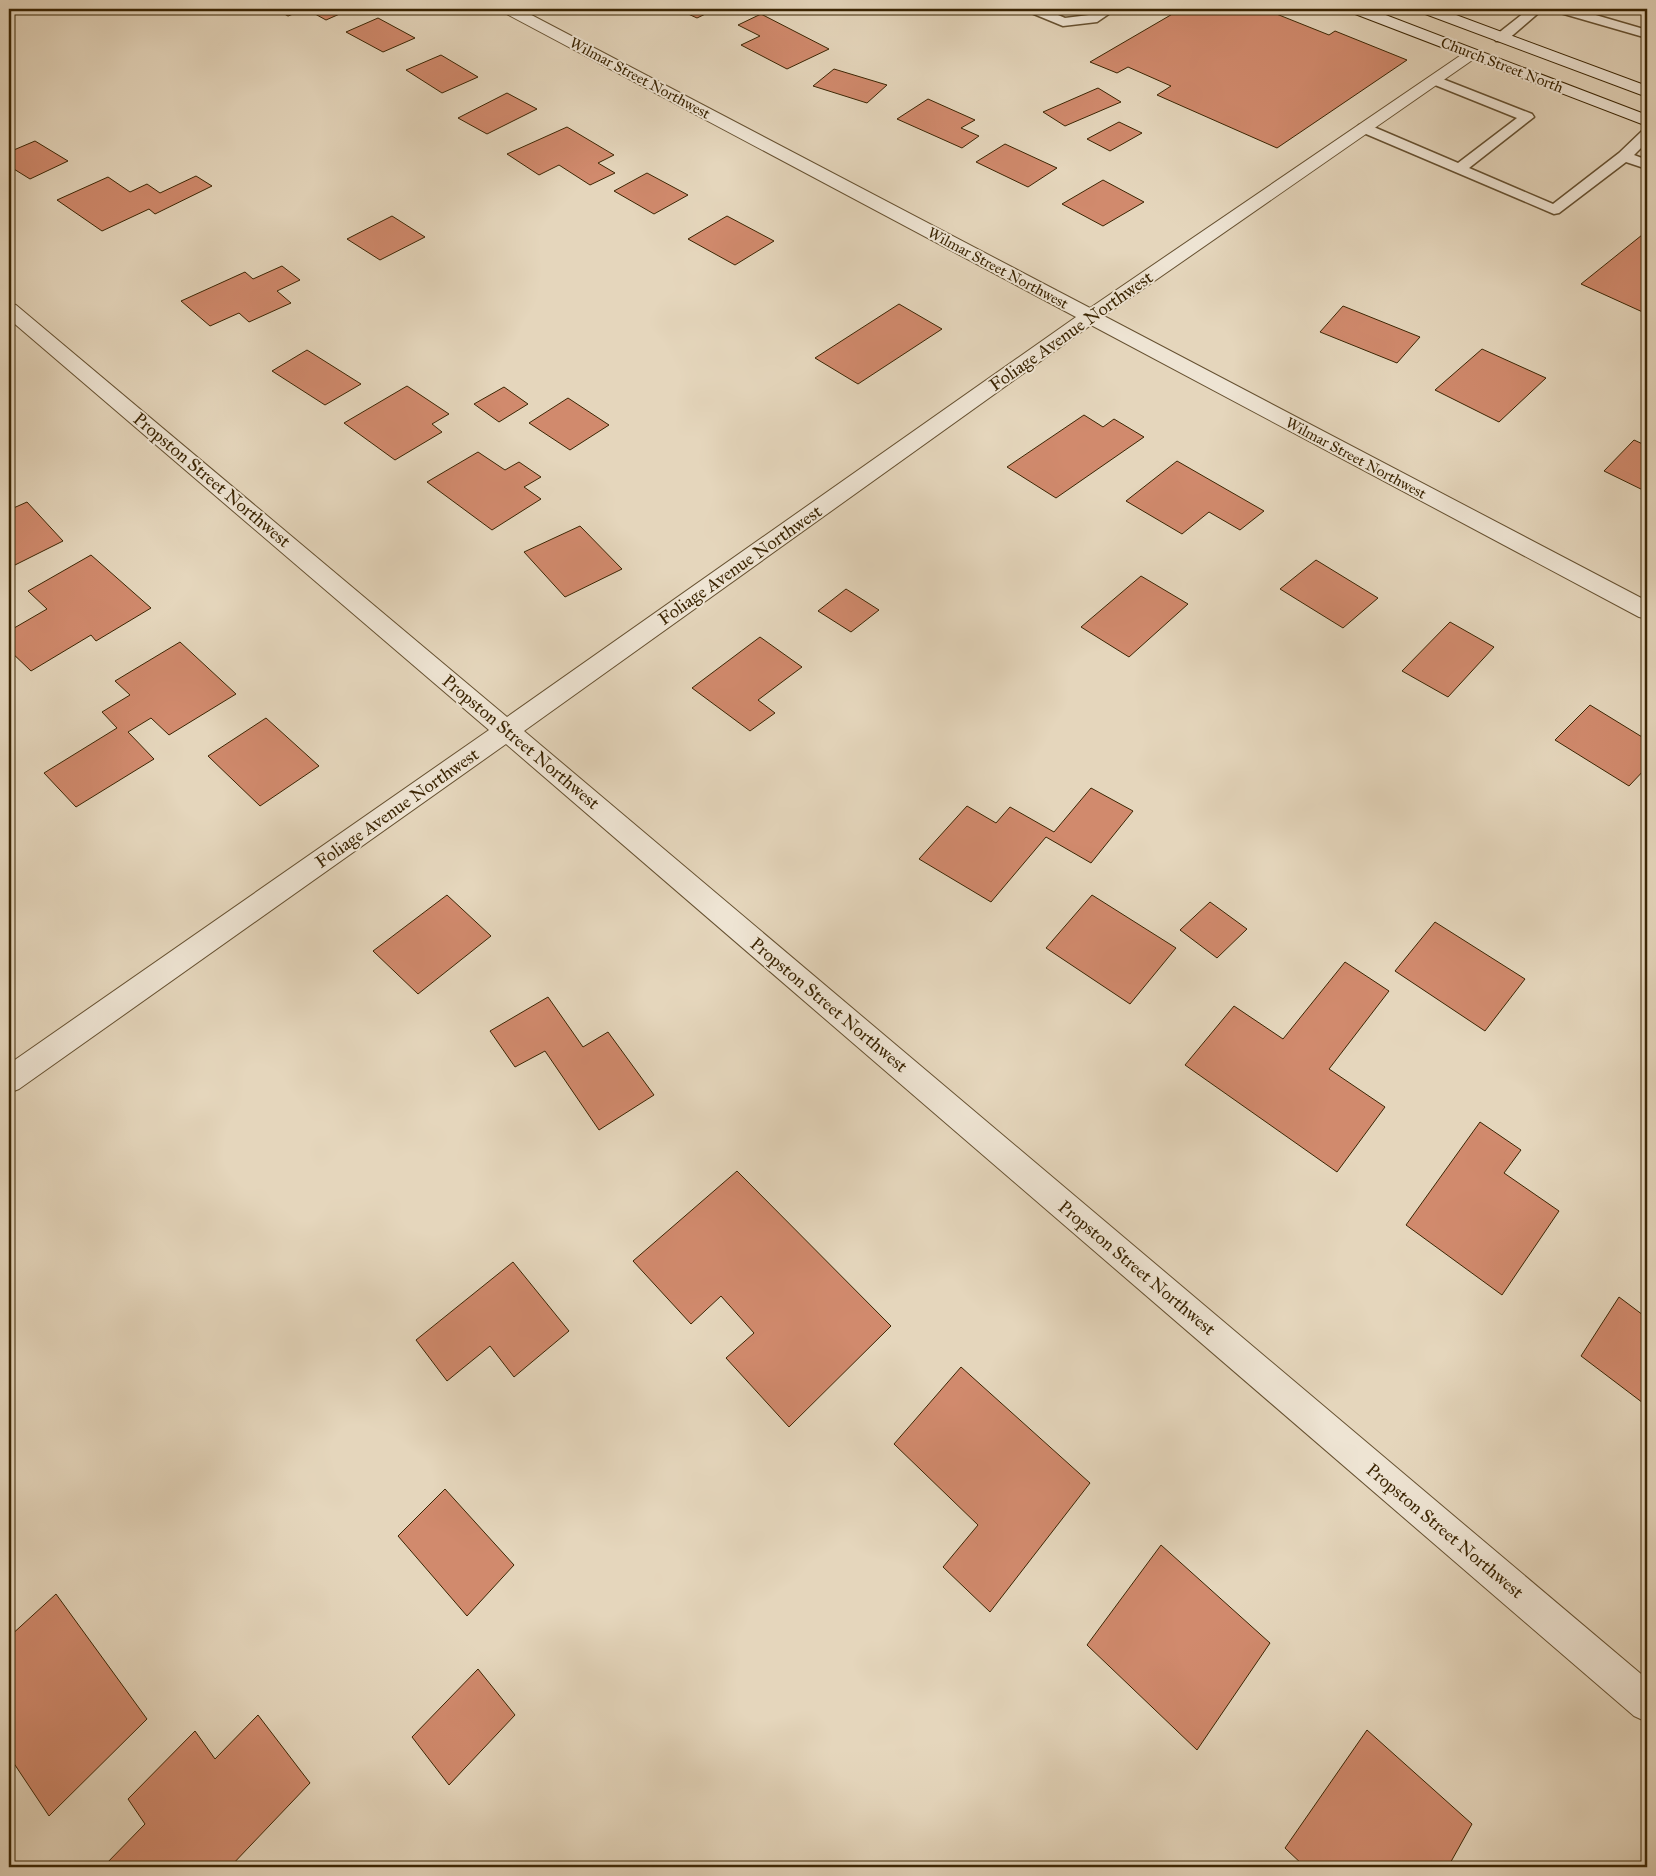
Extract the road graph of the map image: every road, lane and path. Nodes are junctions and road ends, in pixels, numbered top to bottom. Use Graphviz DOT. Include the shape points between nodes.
graph roads {
  1 [pos="509,9"];
  2 [pos="1034,9"];
  3 [pos="1110,9"];
  4 [pos="1356,9"];
  5 [pos="1426,9"];
  6 [pos="1537,9"];
  7 [pos="1562,9"];
  8 [pos="1647,34"];
  9 [pos="1501,38"];
  10 [pos="1473,54"];
  11 [pos="1435,80"];
  12 [pos="1647,92"];
  13 [pos="1647,121"];
  14 [pos="1364,128"];
  15 [pos="1647,134"];
  16 [pos="1624,156"];
  17 [pos="1647,165"];
  18 [pos="1459,169"];
  19 [pos="9,309"];
  20 [pos="1090,316"];
  21 [pos="1647,611"];
  22 [pos="507,731"];
  23 [pos="9,1080"];
  24 [pos="1647,1703"];
  1 -- 20 [label="street, Wilmar Street Northwest"];
  2 -- 3 [label="lane" via="1064,22 1092,19"];
  4 -- 10 [label="street, Church Street North"];
  5 -- 9 [label="street, Church Street North"];
  6 -- 9 [label="lane"];
  7 -- 8 [label="lane"];
  9 -- 12 [label="street, Church Street North"];
  10 -- 11 [label="street, Foliage Avenue Northwest"];
  10 -- 13 [label="street, Church Street North"];
  11 -- 14 [label="street, Foliage Avenue Northwest"];
  11 -- 18 [label="lane" via="1526,117"];
  14 -- 18 [label="lane"];
  14 -- 20 [label="street, Foliage Avenue Northwest"];
  15 -- 16 [label="lane"];
  16 -- 17 [label="lane"];
  16 -- 18 [label="lane" via="1554,210"];
  19 -- 22 [label="street, Propston Street Northwest"];
  20 -- 21 [label="street, Wilmar Street Northwest"];
  20 -- 22 [label="street, Foliage Avenue Northwest"];
  22 -- 23 [label="street, Foliage Avenue Northwest"];
  22 -- 24 [label="street, Propston Street Northwest"];
}
